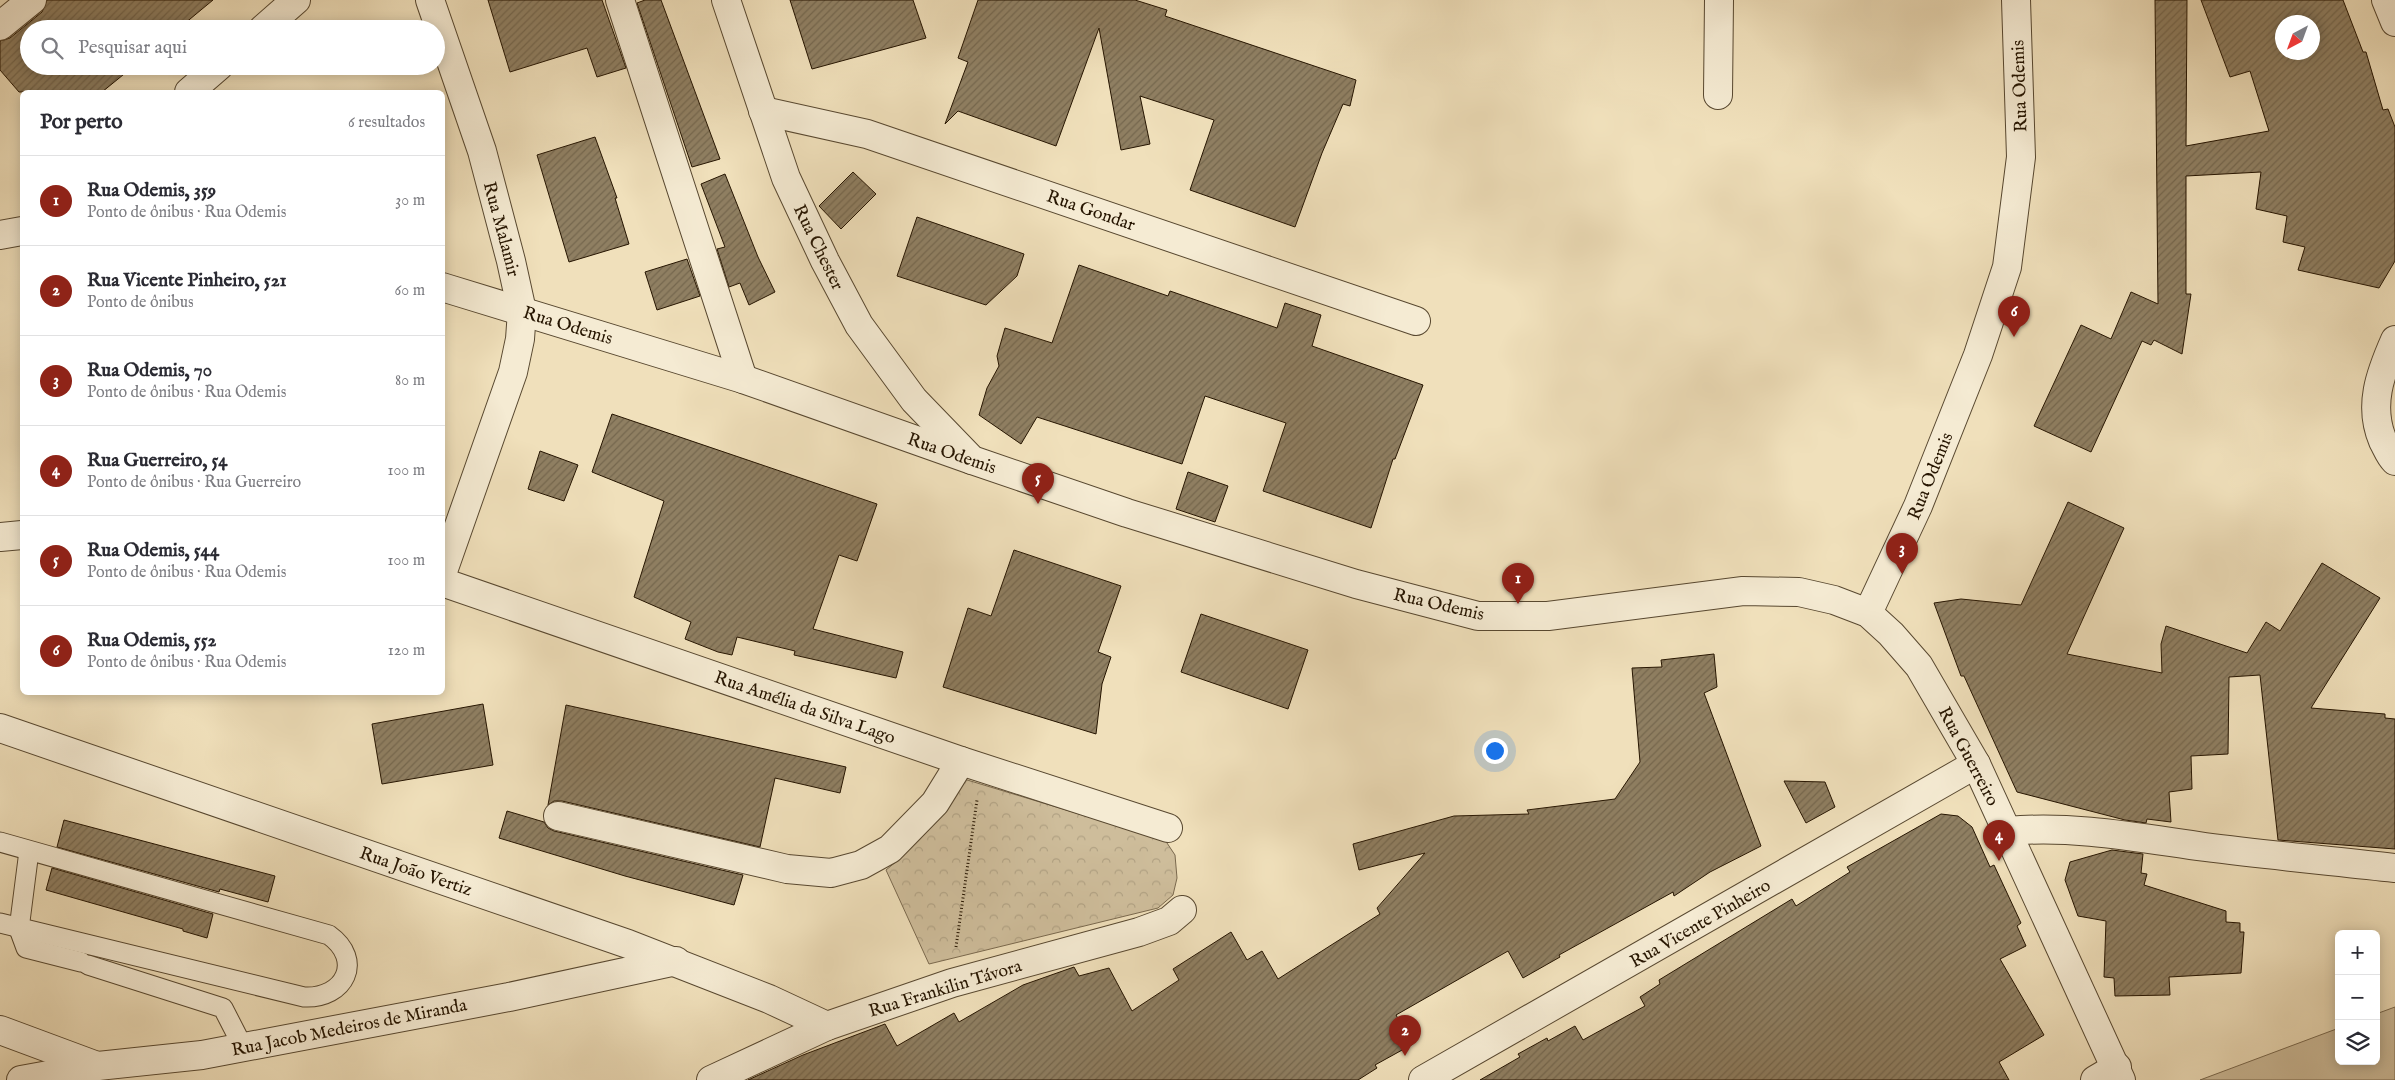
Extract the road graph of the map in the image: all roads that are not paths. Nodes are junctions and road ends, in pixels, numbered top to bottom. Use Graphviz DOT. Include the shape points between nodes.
graph roads {
  1 [pos="32,0"];
  2 [pos="296,0"];
  3 [pos="430,0"];
  4 [pos="620,0"];
  5 [pos="726,0"];
  6 [pos="1719,0"];
  7 [pos="2016,0"];
  8 [pos="2386,0"];
  9 [pos="273,20"];
  10 [pos="437,20"];
  11 [pos="2395,22"];
  12 [pos="0,26"];
  13 [pos="445,44"];
  14 [pos="209,75"];
  15 [pos="191,90"];
  16 [pos="1718,95"];
  17 [pos="763,111"];
  18 [pos="20,231"];
  19 [pos="0,235"];
  20 [pos="445,288"];
  21 [pos="522,311"];
  22 [pos="1416,321"];
  23 [pos="2391,348"];
  24 [pos="743,379"];
  25 [pos="972,460"];
  26 [pos="2395,461"];
  27 [pos="20,535"];
  28 [pos="0,537"];
  29 [pos="445,565"];
  30 [pos="445,583"];
  31 [pos="1868,612"];
  32 [pos="0,728"];
  33 [pos="971,764"];
  34 [pos="1976,764"];
  35 [pos="558,816"];
  36 [pos="1168,828"];
  37 [pos="2008,831"];
  38 [pos="0,842"];
  39 [pos="28,851"];
  40 [pos="2395,868"];
  41 [pos="1182,910"];
  42 [pos="0,923"];
  43 [pos="20,929"];
  44 [pos="676,961"];
  45 [pos="826,1026"];
  46 [pos="0,1030"];
  47 [pos="243,1047"];
  48 [pos="98,1066"];
  49 [pos="2111,1076"];
  50 [pos="21,1080"];
  51 [pos="711,1080"];
  52 [pos="1423,1080"];
  1 -- 12 [label="street"];
  2 -- 9 [label="street"];
  3 -- 10 [label="street, Rua Malamir"];
  4 -- 24 [label="street"];
  5 -- 17 [label="street, Rua Chester"];
  6 -- 16 [label="street"];
  7 -- 31 [label="street, Rua Odemis" via="2021,157 2007,268 1978,355 1918,506"];
  8 -- 11 [label="street"];
  13 -- 21 [label="street, Rua Malamir" via="482,151"];
  14 -- 15 [label="street"];
  17 -- 22 [label="street, Rua Gondar" via="867,134"];
  17 -- 25 [label="street, Rua Chester" via="786,178 859,325 914,400"];
  18 -- 19 [label="street"];
  20 -- 21 [label="street, Rua Odemis"];
  21 -- 24 [label="street, Rua Odemis"];
  21 -- 29 [label="street, Rua Malamir" via="513,372"];
  23 -- 26 [label="street" via="2376,391 2376,424"];
  24 -- 25 [label="street, Rua Odemis"];
  25 -- 31 [label="street, Rua Odemis" via="1136,516 1356,584 1478,616 1548,616 1742,591 1799,592"];
  27 -- 28 [label="street"];
  30 -- 33 [label="street, Rua Amélia da Silva Lago"];
  31 -- 34 [label="street, Rua Guerreiro" via="1919,666"];
  32 -- 44 [label="street, Rua João Vertiz"];
  33 -- 35 [label="street" via="890,849 861,865 831,873 786,869"];
  33 -- 36 [label="street, Rua Amélia da Silva Lago"];
  34 -- 37 [label="street, Rua Guerreiro"];
  34 -- 52 [label="street, Rua Vicente Pinheiro"];
  37 -- 40 [label="street" via="2038,828 2115,834"];
  37 -- 49 [label="street, Rua Guerreiro"];
  38 -- 39 [label="lane"];
  39 -- 43 [label="lane"];
  39 -- 43 [label="lane" via="329,935 344,949 347,964 340,985 329,995 304,997"];
  41 -- 45 [label="street, Rua Frankilin Távora" via="1169,920 1139,932 952,983"];
  42 -- 43 [label="lane"];
  43 -- 47 [label="lane" via="26,948 223,1008"];
  44 -- 45 [label="street, Rua João Vertiz"];
  44 -- 47 [label="street, Rua Jacob Medeiros de Miranda" via="509,997"];
  45 -- 51 [label="street, Rua Frankilin Távora"];
  46 -- 48 [label="street"];
  47 -- 48 [label="street, Rua Jacob Medeiros de Miranda" via="202,1055"];
  48 -- 50 [label="street, Rua Jacob Medeiros de Miranda"];
}
